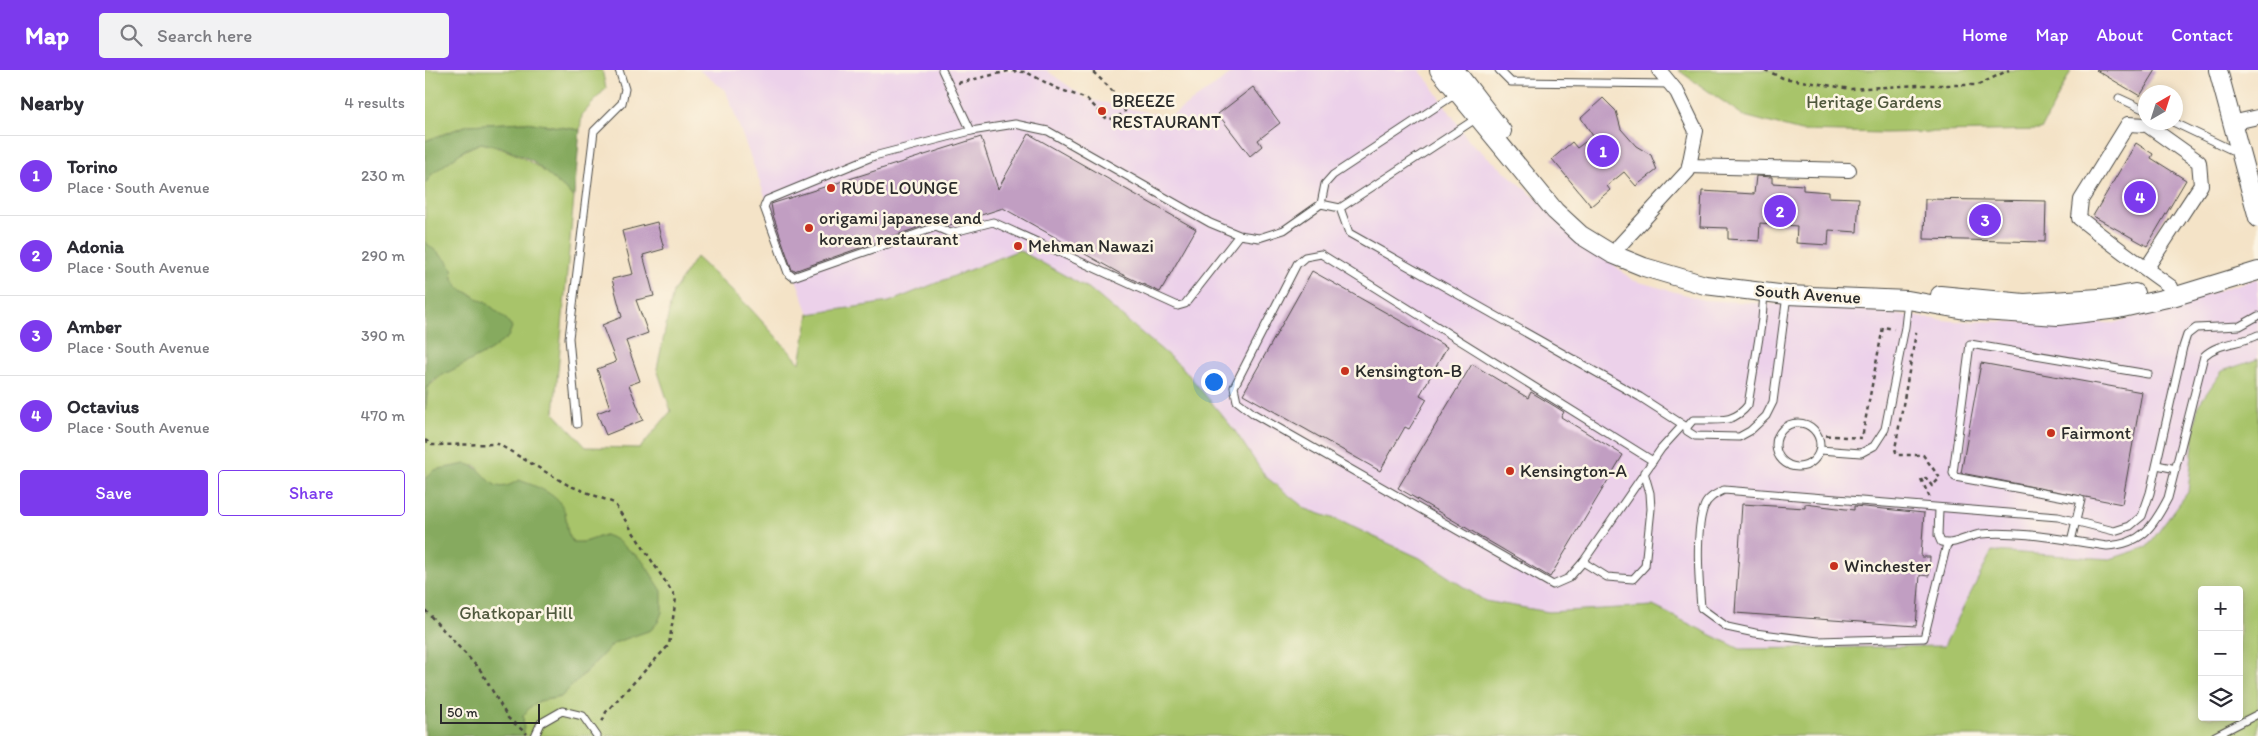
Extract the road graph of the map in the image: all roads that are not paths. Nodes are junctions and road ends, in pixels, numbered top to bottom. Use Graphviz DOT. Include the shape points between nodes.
graph roads {
  1 [pos="619,70"];
  2 [pos="942,70"];
  3 [pos="1439,70"];
  4 [pos="1455,70"];
  5 [pos="1499,70"];
  6 [pos="1659,70"];
  7 [pos="2218,70"];
  8 [pos="2229,70"];
  9 [pos="1671,84"];
  10 [pos="1457,92"];
  11 [pos="2119,98"];
  12 [pos="2138,107"];
  13 [pos="2258,117"];
  14 [pos="1477,118"];
  15 [pos="2240,121"];
  16 [pos="2183,127"];
  17 [pos="971,131"];
  18 [pos="2241,154"];
  19 [pos="1689,166"];
  20 [pos="1849,170"];
  21 [pos="2258,178"];
  22 [pos="1321,204"];
  23 [pos="1340,208"];
  24 [pos="2258,218"];
  25 [pos="1239,235"];
  26 [pos="1619,246"];
  27 [pos="2258,261"];
  28 [pos="2146,269"];
  29 [pos="2258,271"];
  30 [pos="2171,287"];
  31 [pos="1764,292"];
  32 [pos="1787,295"];
  33 [pos="1908,300"];
  34 [pos="2258,316"];
  35 [pos="2258,335"];
  36 [pos="2148,374"];
  37 [pos="577,424"];
  38 [pos="1684,426"];
  39 [pos="1820,450"];
  40 [pos="1653,461"];
  41 [pos="2157,465"];
  42 [pos="2176,469"];
  43 [pos="1644,472"];
  44 [pos="1939,509"];
  45 [pos="2076,522"];
  46 [pos="2071,541"];
  47 [pos="1947,544"];
  48 [pos="1583,562"];
  49 [pos="2258,714"];
  50 [pos="535,736"];
  51 [pos="597,736"];
  52 [pos="2215,736"];
  1 -- 37 [label="lane" via="625,89 622,104 594,131 570,328"];
  2 -- 17 [label="lane"];
  3 -- 10 [label="street, South Avenue"];
  4 -- 26 [label="street" via="1535,174 1583,226"];
  5 -- 9 [label="lane" via="1511,82"];
  6 -- 9 [label="street"];
  7 -- 18 [label="street"];
  8 -- 15 [label="street"];
  9 -- 19 [label="street" via="1696,131"];
  10 -- 14 [label="street, South Avenue"];
  10 -- 22 [label="lane" via="1333,175 1325,184"];
  11 -- 12 [label="lane"];
  13 -- 15 [label="street"];
  14 -- 23 [label="lane"];
  14 -- 31 [label="street, South Avenue" via="1555,211 1581,235 1612,254 1705,285"];
  15 -- 21 [label="street"];
  16 -- 18 [label="lane"];
  17 -- 25 [label="lane" via="1015,124 1048,131 1211,223"];
  17 -- 25 [label="lane" via="874,156 767,200 764,207 790,275 793,277 936,227 950,233 991,222 1178,306 1185,304"];
  18 -- 24 [label="street"];
  19 -- 20 [label="street"];
  19 -- 26 [label="street" via="1688,171"];
  22 -- 23 [label="lane"];
  22 -- 25 [label="lane" via="1284,230 1259,238"];
  23 -- 38 [label="lane" via="1349,233 1640,397"];
  26 -- 30 [label="street" via="1635,255 1714,278 1818,289 1916,292 2024,303 2114,297"];
  27 -- 30 [label="street"];
  28 -- 28 [label="street" via="2079,218 2081,200 2128,124 2147,125 2199,162 2201,185"];
  28 -- 30 [label="street"];
  29 -- 33 [label="street, South Avenue" via="2177,296 2118,309 2058,316 1965,310"];
  31 -- 32 [label="street, South Avenue"];
  31 -- 38 [label="lane" via="1748,405 1732,419 1693,420"];
  32 -- 33 [label="street, South Avenue"];
  32 -- 38 [label="lane" via="1773,402 1766,416 1739,438 1695,436"];
  33 -- 39 [label="lane" via="1885,429 1874,446 1861,453"];
  34 -- 41 [label="lane" via="2240,326 2196,328 2187,335"];
  35 -- 42 [label="lane" via="2212,348 2204,356"];
  36 -- 45 [label="lane" via="1970,344 1955,477 2081,500"];
  38 -- 40 [label="lane"];
  39 -- 39 [label="lane" via="1807,466 1793,467 1777,454 1777,439 1785,427 1800,423 1818,435"];
  40 -- 43 [label="lane"];
  40 -- 48 [label="lane" via="1321,254 1305,257 1297,264 1234,386 1237,401 1254,414 1553,584 1569,578"];
  41 -- 42 [label="lane"];
  41 -- 45 [label="lane" via="2142,516 2130,526 2114,531"];
  42 -- 46 [label="lane" via="2168,498 2145,534 2120,545"];
  43 -- 48 [label="lane"];
  43 -- 48 [label="lane" via="1651,509 1645,566 1633,579 1607,577"];
  44 -- 45 [label="lane" via="2058,517"];
  44 -- 47 [label="lane" via="1938,536"];
  44 -- 47 [label="lane" via="1724,490 1712,496 1704,506 1698,575 1701,608 1727,627 1755,633 1819,641 1924,638"];
  45 -- 46 [label="lane"];
  46 -- 47 [label="lane" via="1979,534"];
  49 -- 52 [label="lane"];
  50 -- 51 [label="lane" via="541,723 562,711 583,716"];
}
